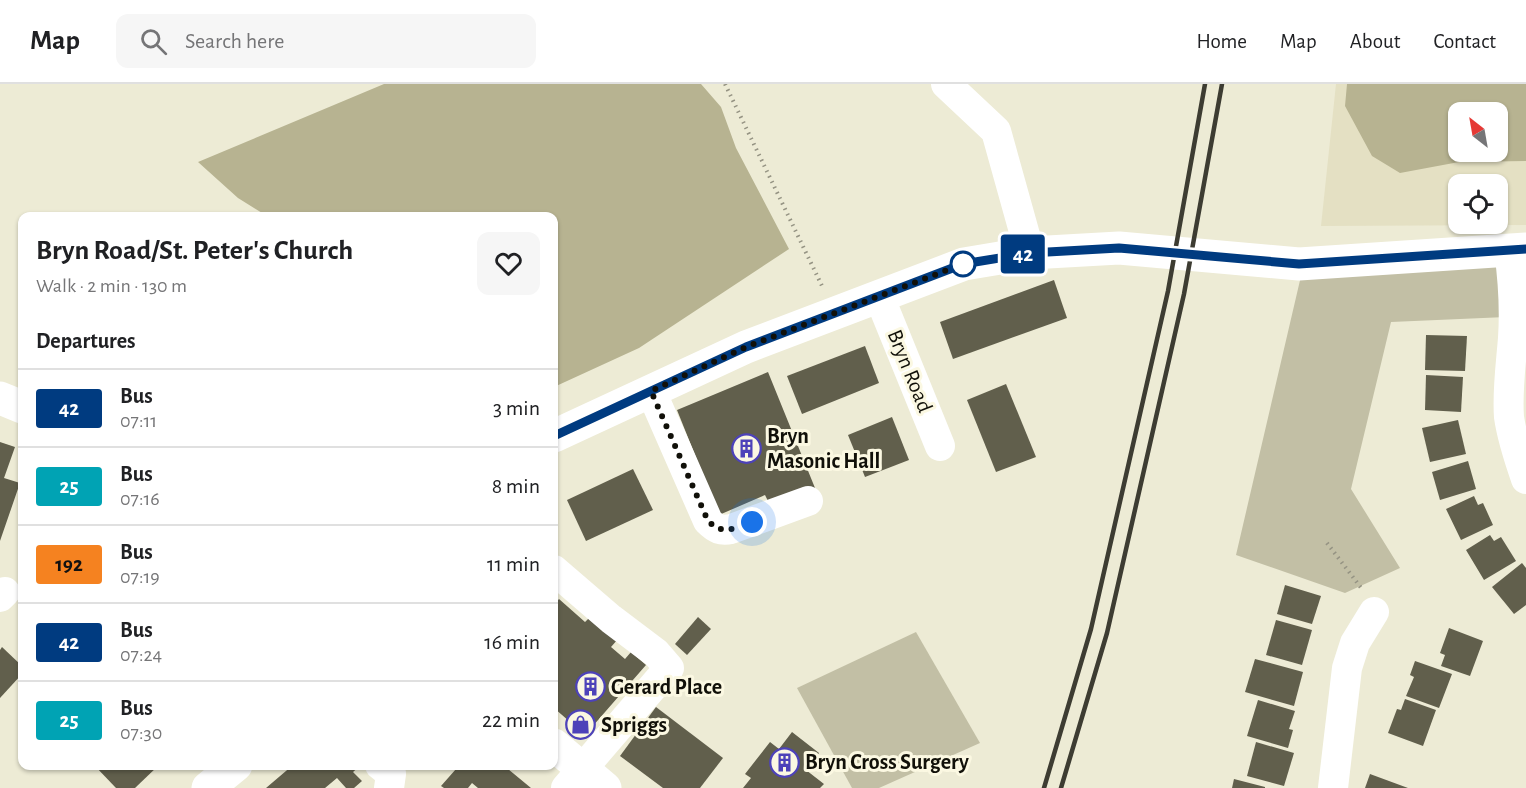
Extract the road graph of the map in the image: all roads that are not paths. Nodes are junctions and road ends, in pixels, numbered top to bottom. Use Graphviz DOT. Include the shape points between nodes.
graph roads {
  1 [pos="946,84"];
  2 [pos="1518,249"];
  3 [pos="1030,253"];
  4 [pos="879,296"];
  5 [pos="1518,382"];
  6 [pos="651,391"];
  7 [pos="0,398"];
  8 [pos="18,405"];
  9 [pos="558,434"];
  10 [pos="940,446"];
  11 [pos="1526,480"];
  12 [pos="808,501"];
  13 [pos="558,573"];
  14 [pos="1379,609"];
  15 [pos="558,750"];
  16 [pos="386,770"];
  17 [pos="584,782"];
  18 [pos="389,788"];
  19 [pos="1334,788"];
  1 -- 3 [label="street" via="996,131"];
  2 -- 3 [label="main road" via="1299,264 1119,248"];
  2 -- 5 [label="street" via="1513,335"];
  3 -- 4 [label="main road" via="963,264"];
  4 -- 6 [label="main road" via="746,347"];
  4 -- 10 [label="street, Bryn Road"];
  5 -- 11 [label="street" via="1509,416"];
  6 -- 9 [label="main road"];
  6 -- 12 [label="street" via="714,527 731,529"];
  7 -- 8 [label="main road"];
  13 -- 17 [label="street" via="673,671"];
  14 -- 19 [label="street" via="1355,643 1347,668"];
  15 -- 17 [label="main road"];
  16 -- 18 [label="street" via="391,774"];
}
